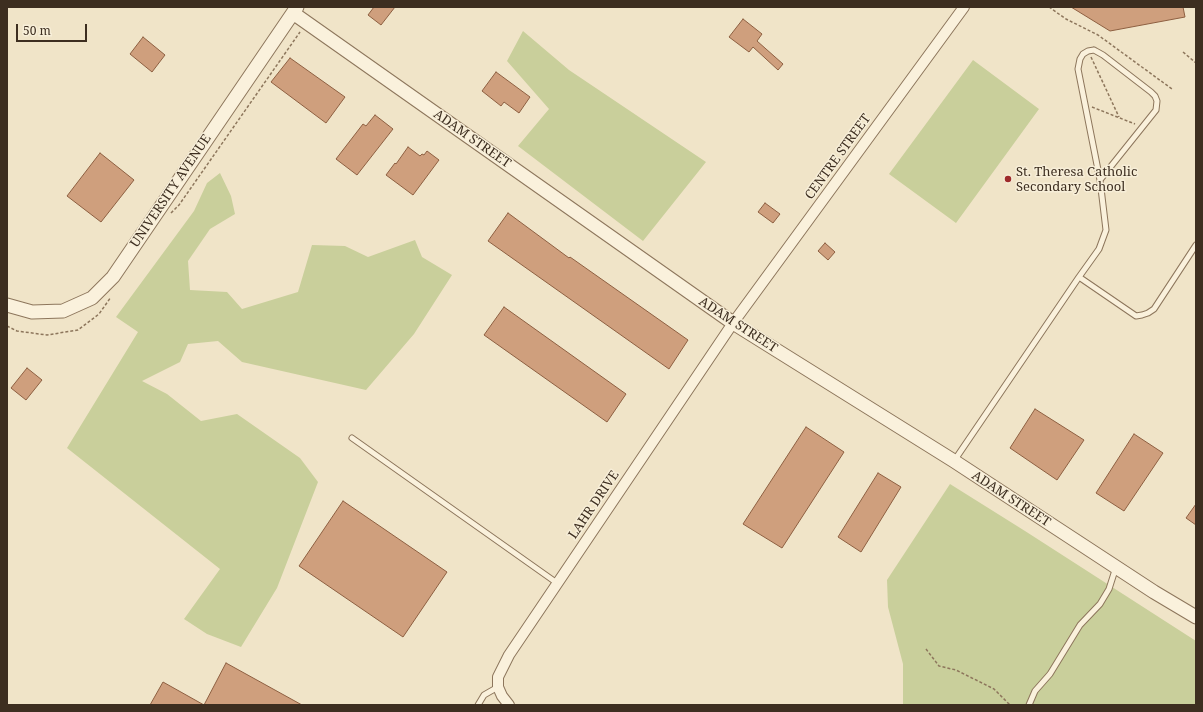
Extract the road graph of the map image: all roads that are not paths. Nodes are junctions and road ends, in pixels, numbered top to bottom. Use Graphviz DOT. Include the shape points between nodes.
graph roads {
  1 [pos="964,7"];
  2 [pos="295,10"];
  3 [pos="1100,180"];
  4 [pos="1196,245"];
  5 [pos="1079,277"];
  6 [pos="7,305"];
  7 [pos="733,323"];
  8 [pos="352,438"];
  9 [pos="954,461"];
  10 [pos="1116,567"];
  11 [pos="557,583"];
  12 [pos="1196,617"];
  13 [pos="498,687"];
  14 [pos="478,705"];
  15 [pos="510,705"];
  16 [pos="1029,705"];
  1 -- 7 [label="street, CENTRE STREET"];
  2 -- 6 [label="street, UNIVERSITY AVENUE" via="116,271 92,298 64,311 32,312"];
  2 -- 7 [label="street, ADAM STREET"];
  3 -- 3 [label="lane" via="1078,69 1084,54 1094,50 1104,54 1155,96 1157,101 1156,110"];
  3 -- 5 [label="lane" via="1106,230 1099,249"];
  4 -- 5 [label="lane" via="1154,309 1142,315 1136,316"];
  5 -- 9 [label="lane"];
  7 -- 9 [label="street, ADAM STREET"];
  7 -- 11 [label="street, LAHR DRIVE"];
  8 -- 11 [label="lane"];
  9 -- 10 [label="street, ADAM STREET"];
  10 -- 12 [label="street, ADAM STREET"];
  10 -- 16 [label="lane" via="1109,589 1100,604 1080,625 1050,674 1035,691"];
  11 -- 13 [label="street, LAHR DRIVE" via="508,655 498,677"];
  13 -- 14 [label="lane" via="484,696"];
  13 -- 15 [label="street"];
}
